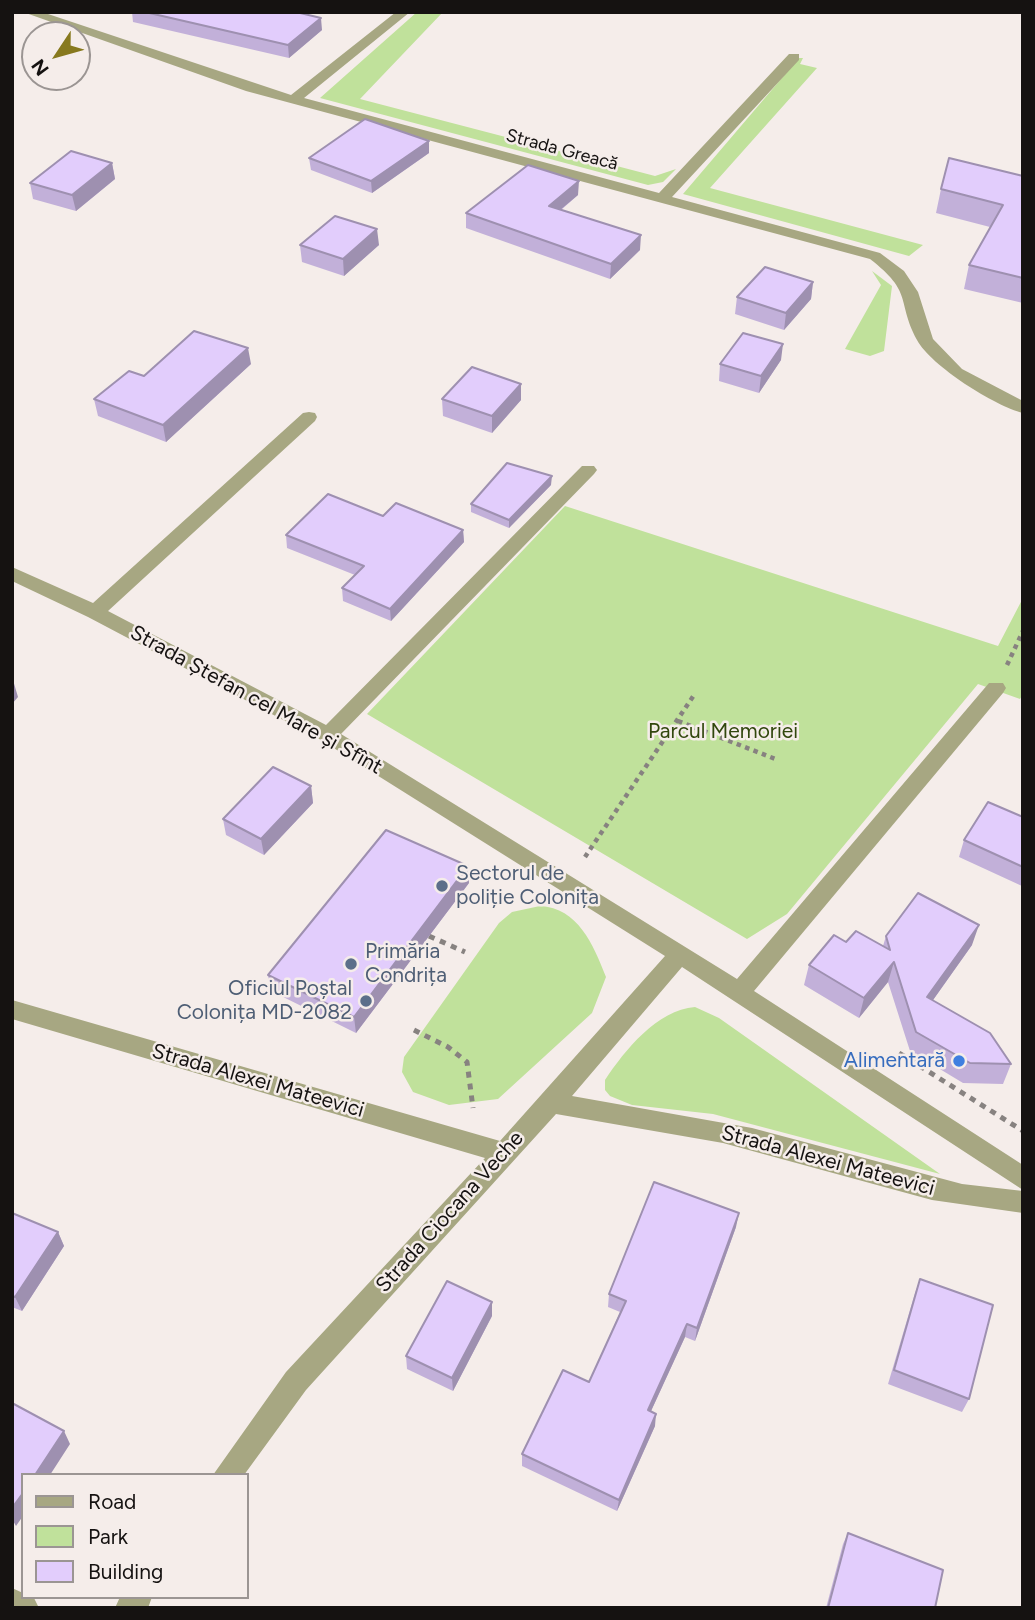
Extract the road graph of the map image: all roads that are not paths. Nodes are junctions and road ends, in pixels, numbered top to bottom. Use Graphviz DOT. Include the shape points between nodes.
graph roads {
  1 [pos="29,12"];
  2 [pos="404,12"];
  3 [pos="793,57"];
  4 [pos="294,99"];
  5 [pos="664,197"];
  6 [pos="1023,408"];
  7 [pos="309,417"];
  8 [pos="588,470"];
  9 [pos="12,573"];
  10 [pos="95,612"];
  11 [pos="996,688"];
  12 [pos="328,735"];
  13 [pos="680,954"];
  14 [pos="739,993"];
  15 [pos="12,1009"];
  16 [pos="551,1103"];
  17 [pos="504,1153"];
  18 [pos="1023,1179"];
  19 [pos="1023,1202"];
  20 [pos="229,1473"];
  21 [pos="12,1604"];
  22 [pos="24,1608"];
  1 -- 4 [label="street, Strada Greacă"];
  2 -- 4 [label="street"];
  3 -- 5 [label="street"];
  4 -- 5 [label="street, Strada Greacă"];
  5 -- 6 [label="street, Strada Greacă" via="874,256 899,274 925,340 956,372"];
  7 -- 10 [label="street"];
  8 -- 12 [label="street"];
  9 -- 10 [label="street, Strada Ștefan cel Mare și Sfînt"];
  10 -- 12 [label="street, Strada Ștefan cel Mare și Sfînt"];
  11 -- 14 [label="street"];
  12 -- 13 [label="street, Strada Ștefan cel Mare și Sfînt"];
  13 -- 14 [label="street, Strada Ștefan cel Mare și Sfînt"];
  13 -- 16 [label="street, Strada Ciocana Veche"];
  14 -- 18 [label="street, Strada Ștefan cel Mare și Sfînt"];
  15 -- 17 [label="street, Strada Alexei Mateevici"];
  16 -- 17 [label="street, Strada Ciocana Veche"];
  16 -- 19 [label="street, Strada Alexei Mateevici" via="778,1145 984,1202"];
  17 -- 20 [label="street, Strada Ciocana Veche" via="296,1381"];
  21 -- 22 [label="street"];
}
